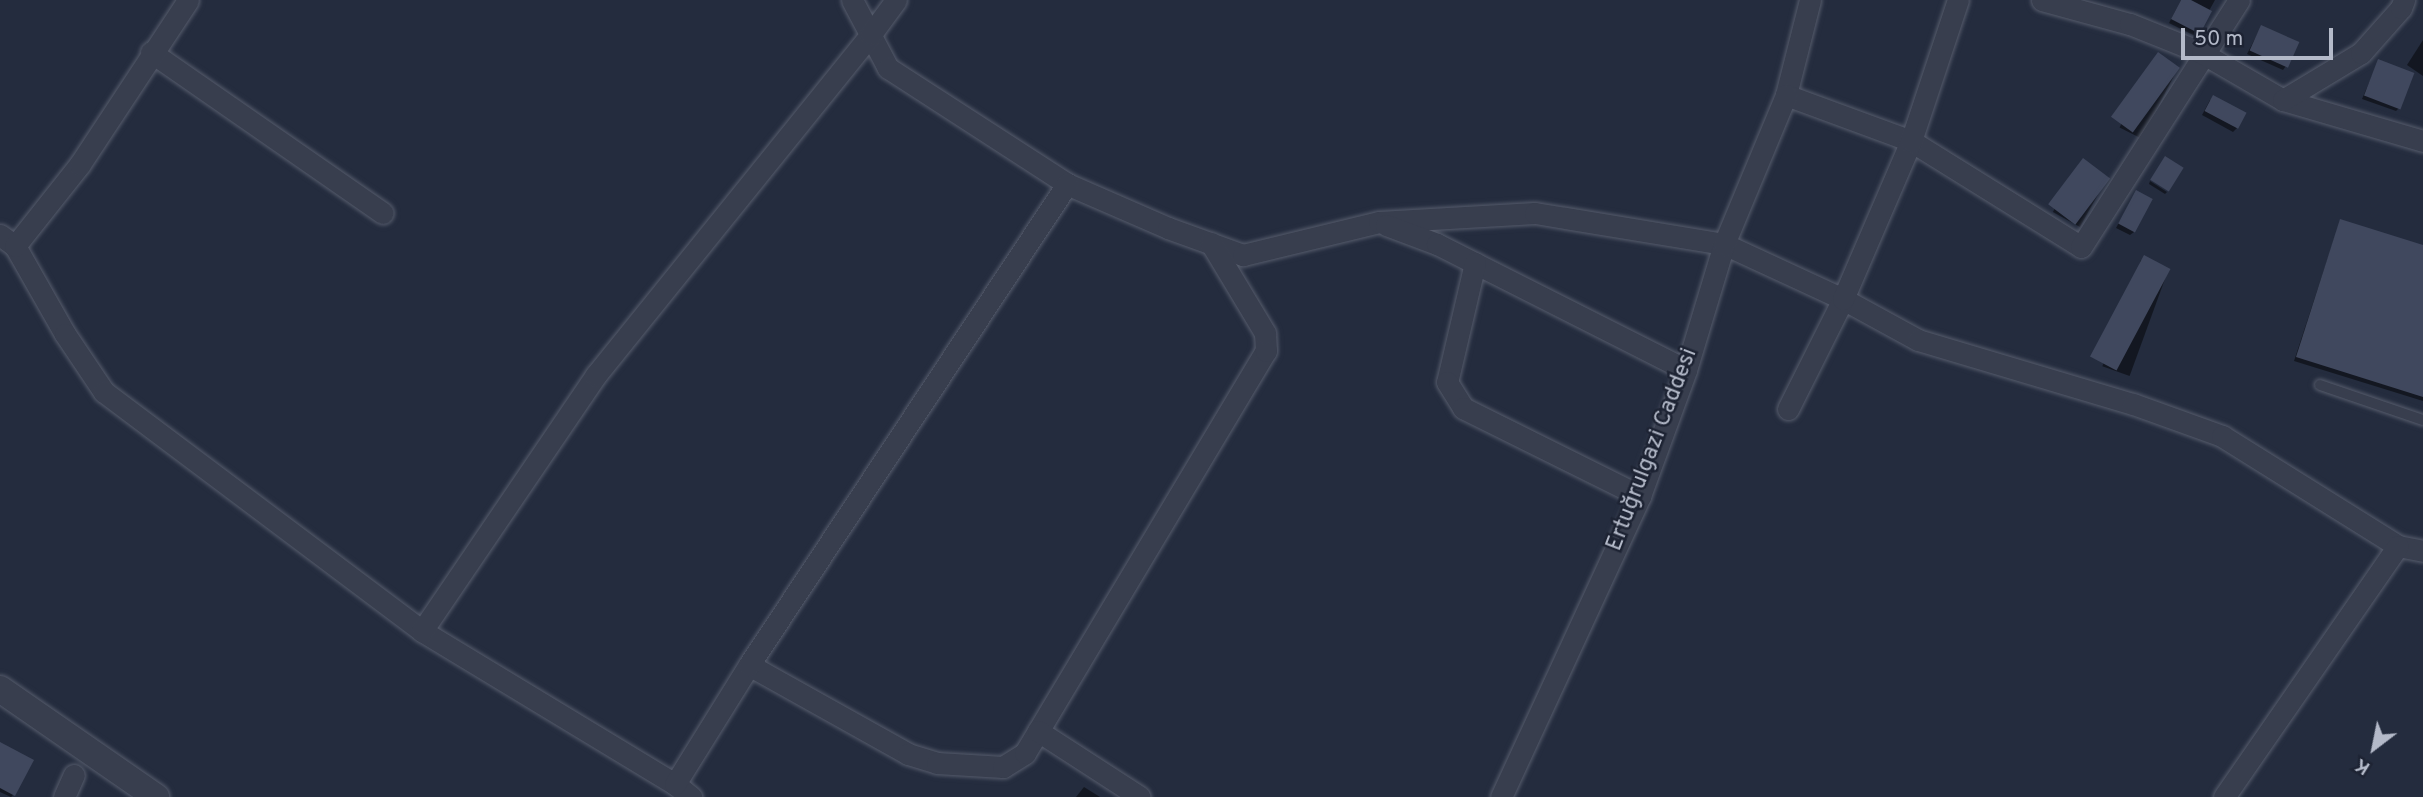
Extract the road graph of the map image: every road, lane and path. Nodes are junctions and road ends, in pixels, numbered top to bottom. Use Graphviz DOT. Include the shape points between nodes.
graph roads {
  1 [pos="188,0"];
  2 [pos="852,0"];
  3 [pos="896,0"];
  4 [pos="1810,0"];
  5 [pos="1958,0"];
  6 [pos="2042,0"];
  7 [pos="2239,0"];
  8 [pos="2404,0"];
  9 [pos="871,34"];
  10 [pos="151,52"];
  11 [pos="2202,53"];
  12 [pos="1786,95"];
  13 [pos="2283,100"];
  14 [pos="1910,141"];
  15 [pos="2423,141"];
  16 [pos="1067,184"];
  17 [pos="383,213"];
  18 [pos="1379,222"];
  19 [pos="8,240"];
  20 [pos="1210,243"];
  21 [pos="1724,244"];
  22 [pos="1475,263"];
  23 [pos="1843,299"];
  24 [pos="1686,370"];
  25 [pos="2320,385"];
  26 [pos="1788,409"];
  27 [pos="2423,420"];
  28 [pos="1640,496"];
  29 [pos="2398,546"];
  30 [pos="2423,551"];
  31 [pos="422,631"];
  32 [pos="749,664"];
  33 [pos="0,689"];
  34 [pos="1038,731"];
  35 [pos="74,775"];
  36 [pos="683,791"];
  37 [pos="64,797"];
  38 [pos="156,797"];
  39 [pos="1140,797"];
  40 [pos="1501,797"];
  41 [pos="2224,797"];
  1 -- 10 [label="street"];
  2 -- 9 [label="street"];
  3 -- 9 [label="street"];
  4 -- 12 [label="street, Ertuğrulgazi Caddesi"];
  5 -- 14 [label="street"];
  6 -- 11 [label="street" via="2130,24"];
  7 -- 11 [label="street"];
  8 -- 13 [label="street" via="2361,53"];
  9 -- 16 [label="street" via="888,68"];
  9 -- 31 [label="street" via="596,375"];
  10 -- 17 [label="street"];
  10 -- 19 [label="street" via="80,164"];
  11 -- 13 [label="street"];
  11 -- 14 [label="street" via="2081,247"];
  12 -- 14 [label="street"];
  12 -- 21 [label="street, Ertuğrulgazi Caddesi"];
  13 -- 15 [label="street"];
  14 -- 23 [label="street"];
  16 -- 20 [label="street"];
  16 -- 32 [label="street"];
  18 -- 20 [label="street" via="1243,255"];
  18 -- 21 [label="street" via="1535,213"];
  18 -- 22 [label="street"];
  19 -- 31 [label="street" via="104,392"];
  20 -- 34 [label="street" via="1265,332 1266,351"];
  21 -- 23 [label="street"];
  21 -- 24 [label="street, Ertuğrulgazi Caddesi"];
  22 -- 24 [label="street"];
  22 -- 28 [label="street" via="1447,382 1463,408"];
  23 -- 26 [label="street"];
  23 -- 29 [label="street" via="1918,340 2133,404 2222,436"];
  24 -- 28 [label="street, Ertuğrulgazi Caddesi"];
  25 -- 27 [label="lane"];
  28 -- 40 [label="street, Ertuğrulgazi Caddesi"];
  29 -- 30 [label="street"];
  29 -- 41 [label="street"];
  31 -- 36 [label="street"];
  32 -- 34 [label="street" via="908,754 937,762 1003,767 1025,753"];
  32 -- 36 [label="street"];
  33 -- 38 [label="street"];
  34 -- 39 [label="street"];
  35 -- 37 [label="street"];
}
